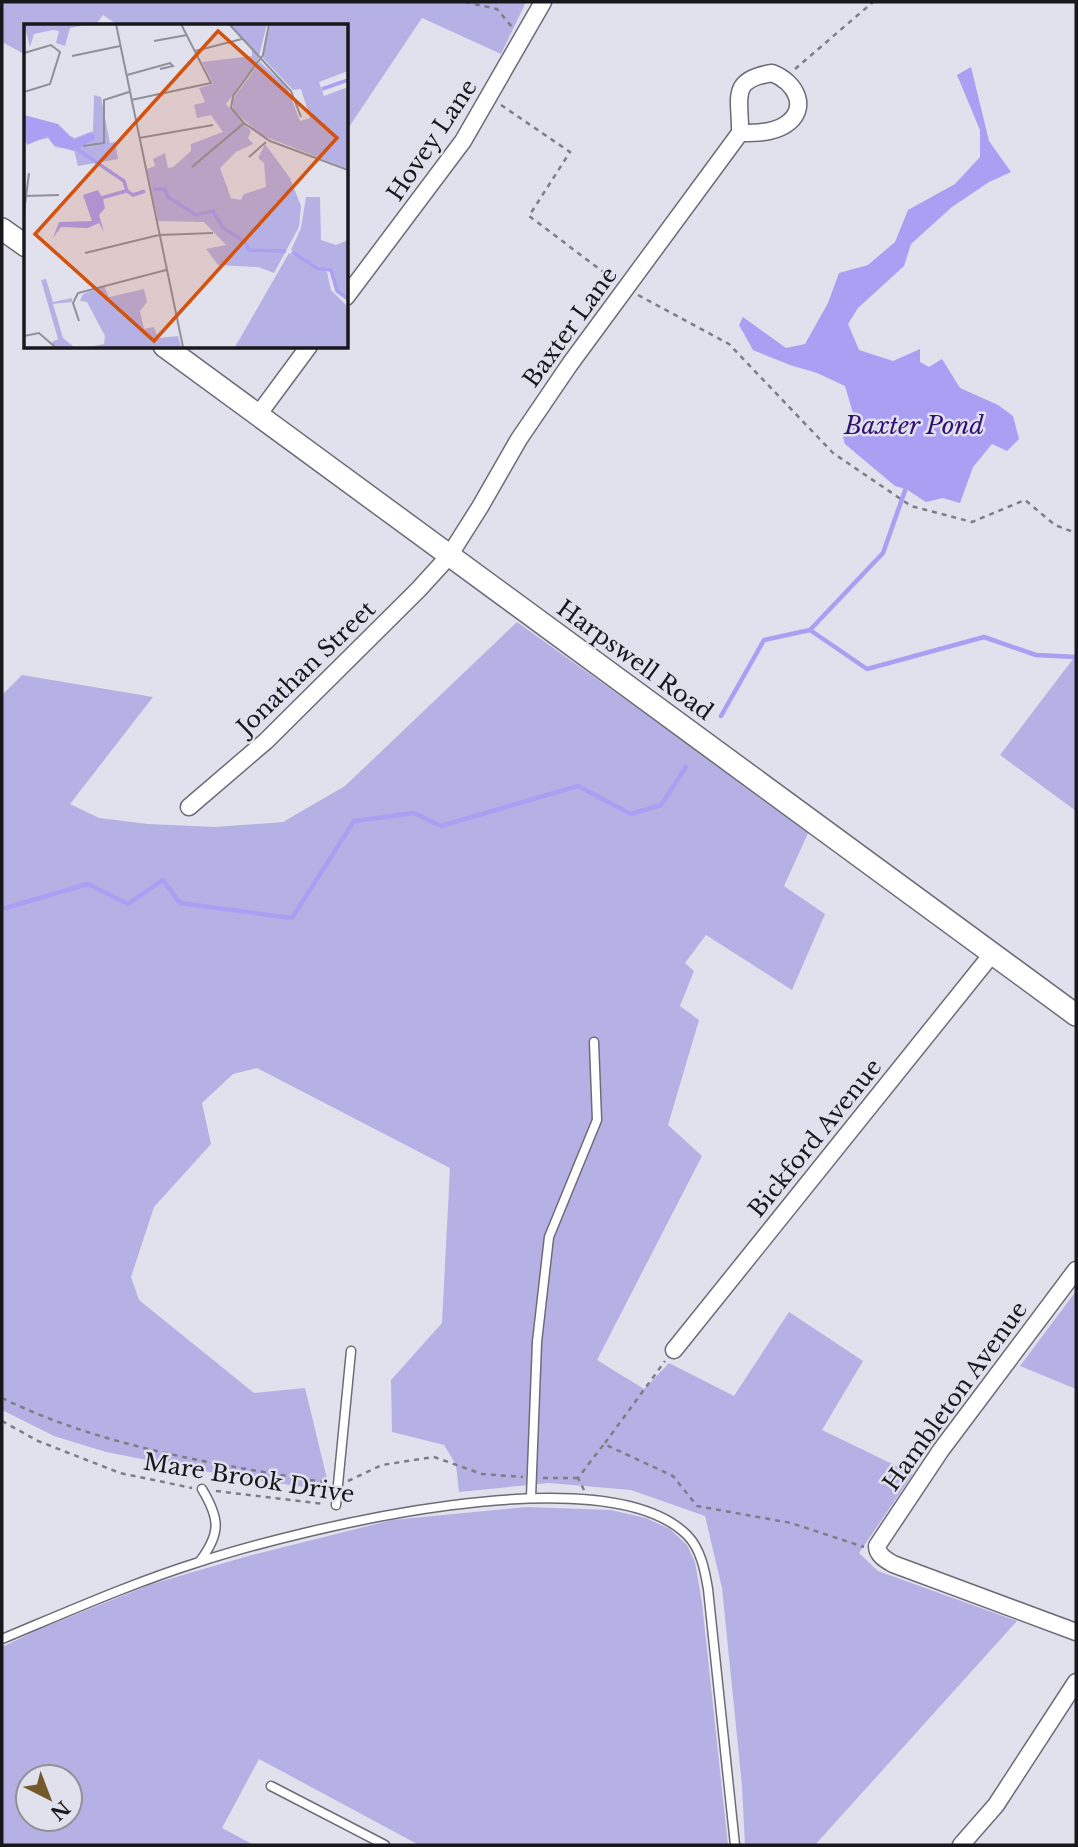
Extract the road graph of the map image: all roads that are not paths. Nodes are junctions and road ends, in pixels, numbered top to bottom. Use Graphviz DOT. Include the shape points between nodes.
graph roads {
  1 [pos="543,2"];
  2 [pos="740,133"];
  3 [pos="2,229"];
  4 [pos="24,245"];
  5 [pos="348,294"];
  6 [pos="167,348"];
  7 [pos="308,348"];
  8 [pos="258,415"];
  9 [pos="449,555"];
  10 [pos="189,807"];
  11 [pos="992,954"];
  12 [pos="1076,1015"];
  13 [pos="594,1042"];
  14 [pos="1076,1270"];
  15 [pos="674,1350"];
  16 [pos="351,1351"];
  17 [pos="202,1489"];
  18 [pos="531,1497"];
  19 [pos="336,1506"];
  20 [pos="200,1561"];
  21 [pos="1076,1632"];
  22 [pos="2,1639"];
  23 [pos="1076,1682"];
  24 [pos="271,1786"];
  25 [pos="385,1845"];
  26 [pos="735,1845"];
  27 [pos="961,1845"];
  1 -- 5 [label="street, Hovey Lane" via="464,141"];
  2 -- 2 [label="street" via="775,130 795,115 795,89 785,78 772,74 748,79 740,89"];
  2 -- 9 [label="street, Baxter Lane" via="570,364"];
  3 -- 4 [label="main road"];
  6 -- 8 [label="main road, Harpswell Road"];
  7 -- 8 [label="street"];
  8 -- 9 [label="main road, Harpswell Road"];
  9 -- 10 [label="street, Jonathan Street" via="266,741"];
  9 -- 11 [label="main road, Harpswell Road"];
  11 -- 12 [label="main road, Harpswell Road"];
  11 -- 15 [label="street, Bickford Avenue"];
  13 -- 18 [label="lane" via="597,1120 549,1237 537,1342"];
  14 -- 21 [label="street, Hambleton Avenue" via="941,1450 879,1539 877,1551 893,1564"];
  16 -- 19 [label="lane"];
  17 -- 20 [label="lane" via="217,1528"];
  18 -- 20 [label="lane" via="376,1516"];
  18 -- 26 [label="lane" via="618,1502 662,1517 688,1536 703,1562 708,1589"];
  20 -- 22 [label="lane"];
  23 -- 27 [label="street" via="996,1805"];
  24 -- 25 [label="lane"];
}
